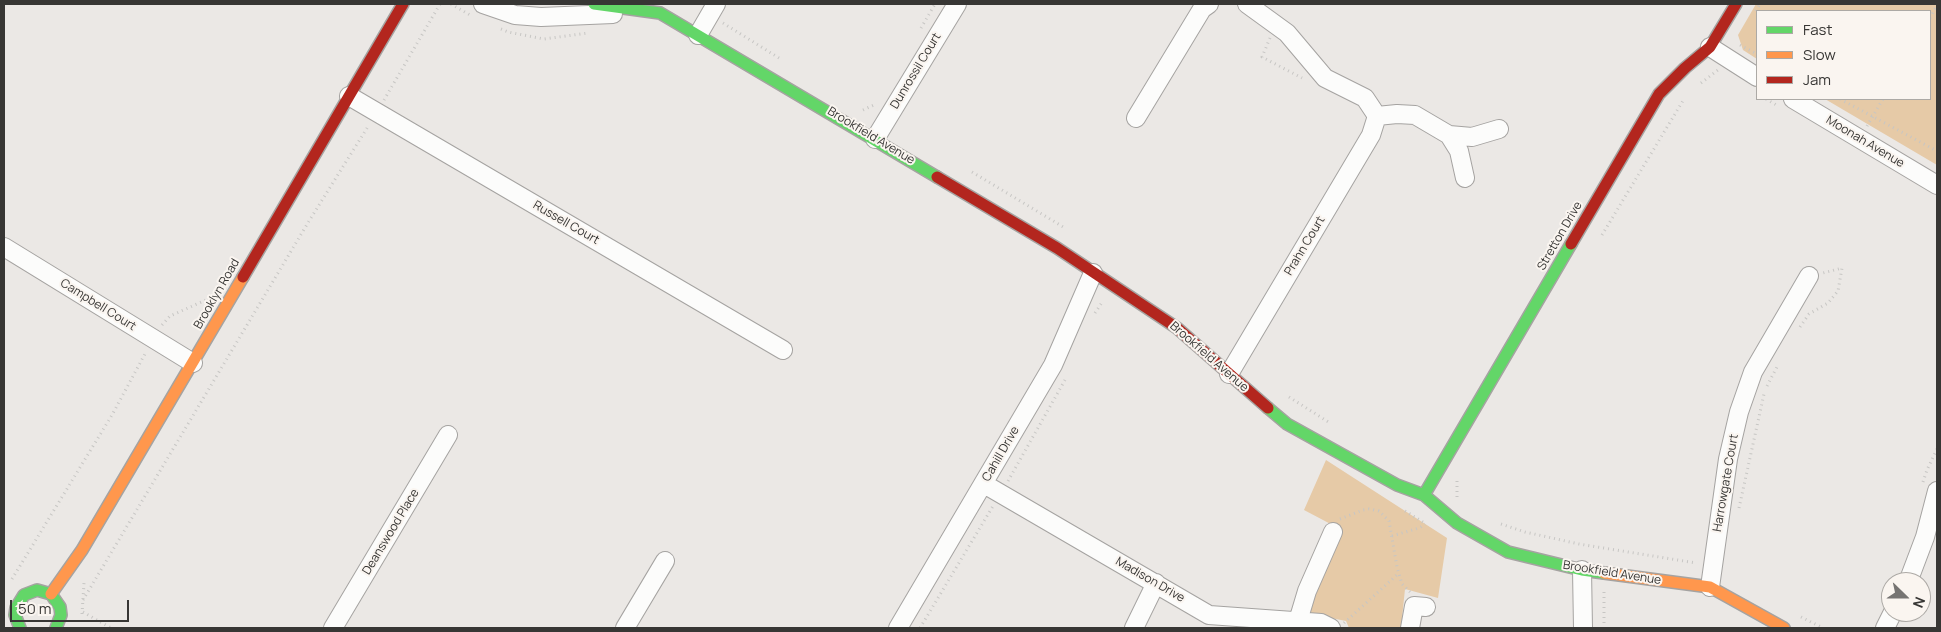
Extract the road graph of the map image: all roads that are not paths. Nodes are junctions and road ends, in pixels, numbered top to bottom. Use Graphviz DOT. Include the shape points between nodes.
graph roads {
  1 [pos="403,4"];
  2 [pos="594,4"];
  3 [pos="957,4"];
  4 [pos="1210,4"];
  5 [pos="1247,4"];
  6 [pos="1736,4"];
  7 [pos="485,8"];
  8 [pos="664,8"];
  9 [pos="713,9"];
  10 [pos="698,35"];
  11 [pos="1710,47"];
  12 [pos="1756,77"];
  13 [pos="349,96"];
  14 [pos="1795,100"];
  15 [pos="1377,116"];
  16 [pos="1136,118"];
  17 [pos="1499,130"];
  18 [pos="1449,135"];
  19 [pos="875,139"];
  20 [pos="1465,178"];
  21 [pos="1937,184"];
  22 [pos="4,247"];
  23 [pos="1093,273"];
  24 [pos="1809,276"];
  25 [pos="783,350"];
  26 [pos="193,363"];
  27 [pos="1229,374"];
  28 [pos="448,435"];
  29 [pos="984,484"];
  30 [pos="1937,491"];
  31 [pos="1424,495"];
  32 [pos="1333,532"];
  33 [pos="665,561"];
  34 [pos="1582,570"];
  35 [pos="1912,572"];
  36 [pos="1156,583"];
  37 [pos="1710,587"];
  38 [pos="51,594"];
  39 [pos="1426,607"];
  40 [pos="1298,621"];
  41 [pos="61,626"];
  42 [pos="20,628"];
  43 [pos="333,628"];
  44 [pos="625,628"];
  45 [pos="898,628"];
  46 [pos="1134,628"];
  47 [pos="1331,628"];
  48 [pos="1410,628"];
  49 [pos="1582,628"];
  50 [pos="1784,628"];
  1 -- 13 [label="street, Brooklyn Road"];
  2 -- 8 [label="street, Brookfield Avenue"];
  3 -- 19 [label="street, Dunrossil Court"];
  4 -- 16 [label="street" via="1202,9"];
  5 -- 15 [label="street" via="1287,33 1324,78 1365,98"];
  6 -- 11 [label="street, Stretton Drive"];
  7 -- 8 [label="street" via="516,15 541,16"];
  8 -- 10 [label="street, Brookfield Avenue"];
  9 -- 10 [label="street"];
  10 -- 19 [label="street, Brookfield Avenue"];
  11 -- 12 [label="street"];
  11 -- 31 [label="street, Stretton Drive" via="1659,94"];
  13 -- 25 [label="street, Russell Court"];
  13 -- 26 [label="street, Brooklyn Road"];
  14 -- 21 [label="street, Moonah Avenue"];
  15 -- 18 [label="street" via="1415,115"];
  15 -- 27 [label="street, Prahn Court" via="1371,135"];
  17 -- 18 [label="street" via="1472,137"];
  18 -- 20 [label="street" via="1459,151"];
  19 -- 23 [label="street, Brookfield Avenue"];
  22 -- 26 [label="street, Campbell Court"];
  23 -- 27 [label="street, Brookfield Avenue" via="1177,328"];
  23 -- 29 [label="street, Cahill Drive" via="1053,365"];
  24 -- 37 [label="street, Harrowgate Court" via="1753,372 1739,412 1728,459"];
  26 -- 38 [label="street, Brooklyn Road" via="82,550"];
  27 -- 31 [label="street, Brookfield Avenue" via="1287,424 1397,485"];
  28 -- 43 [label="street, Deanswood Place"];
  29 -- 36 [label="street, Madison Drive"];
  29 -- 45 [label="street, Cahill Drive"];
  30 -- 35 [label="street"];
  31 -- 34 [label="street, Brookfield Avenue" via="1457,523 1508,552"];
  32 -- 40 [label="street" via="1307,591"];
  33 -- 44 [label="street"];
  34 -- 37 [label="street, Brookfield Avenue"];
  34 -- 49 [label="street"];
  36 -- 40 [label="street, Madison Drive" via="1209,614"];
  36 -- 46 [label="street"];
  37 -- 50 [label="street, Brookfield Avenue"];
  38 -- 41 [label="street" via="60,607"];
  38 -- 42 [label="street" via="37,590 24,595 16,608"];
  39 -- 48 [label="street" via="1414,606"];
  40 -- 47 [label="street, Madison Drive" via="1322,623"];
}
